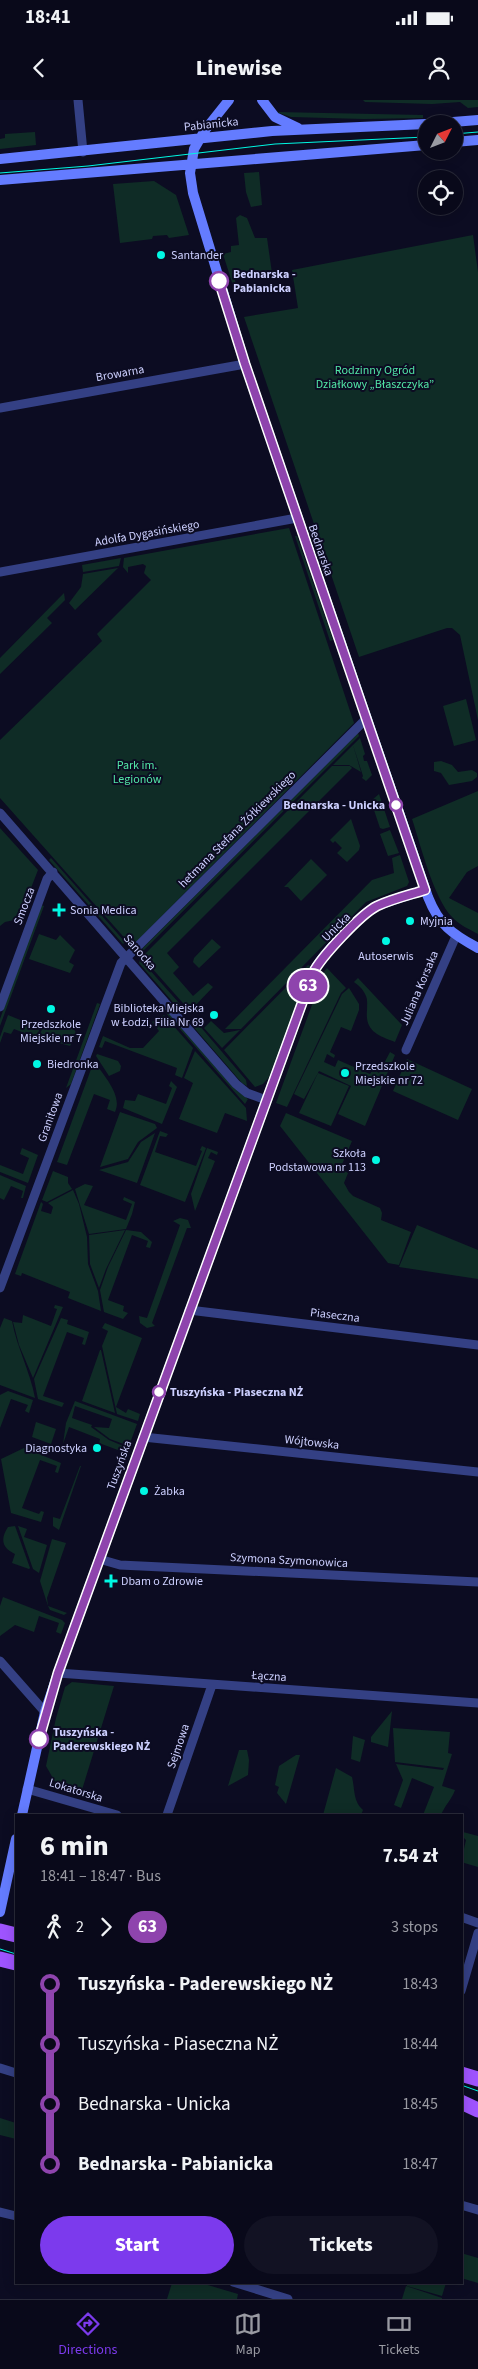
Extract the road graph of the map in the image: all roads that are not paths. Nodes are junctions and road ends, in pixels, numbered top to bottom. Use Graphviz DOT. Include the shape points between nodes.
graph roads {
  1 [pos="78,100"];
  2 [pos="229,100"];
  3 [pos="262,100"];
  4 [pos="478,120"];
  5 [pos="463,121"];
  6 [pos="418,124"];
  7 [pos="301,129"];
  8 [pos="200,138"];
  9 [pos="478,140"];
  10 [pos="463,141"];
  11 [pos="418,146"];
  12 [pos="83,152"];
  13 [pos="0,159"];
  14 [pos="190,165"];
  15 [pos="0,180"];
  16 [pos="245,364"];
  17 [pos="0,408"];
  18 [pos="297,518"];
  19 [pos="0,572"];
  20 [pos="366,720"];
  21 [pos="0,813"];
  22 [pos="53,872"];
  23 [pos="425,890"];
  24 [pos="456,936"];
  25 [pos="478,948"];
  26 [pos="127,957"];
  27 [pos="0,1007"];
  28 [pos="406,1050"];
  29 [pos="266,1100"];
  30 [pos="0,1288"];
  31 [pos="189,1310"];
  32 [pos="478,1345"];
  33 [pos="143,1437"];
  34 [pos="478,1472"];
  35 [pos="99,1559"];
  36 [pos="478,1582"];
  37 [pos="0,1661"];
  38 [pos="58,1673"];
  39 [pos="212,1685"];
  40 [pos="478,1704"];
  41 [pos="45,1712"];
  42 [pos="27,1789"];
  43 [pos="22,1814"];
  44 [pos="114,1814"];
  45 [pos="167,1814"];
  46 [pos="15,1844"];
  47 [pos="0,1912"];
  48 [pos="463,1918"];
  49 [pos="478,1923"];
  50 [pos="0,1931"];
  51 [pos="478,1933"];
  52 [pos="15,1935"];
  53 [pos="0,1959"];
  54 [pos="15,1963"];
  55 [pos="463,1984"];
  56 [pos="0,2068"];
  57 [pos="15,2073"];
  58 [pos="463,2075"];
  59 [pos="478,2080"];
  60 [pos="463,2103"];
  61 [pos="478,2110"];
  62 [pos="463,2206"];
  63 [pos="478,2210"];
  64 [pos="0,2212"];
  65 [pos="15,2216"];
  66 [pos="239,2284"];
  67 [pos="288,2299"];
  1 -- 12 [label="street"];
  2 -- 8 [label="street, Bednarska"];
  3 -- 7 [label="street" via="275,117"];
  4 -- 5 [label="street, Pabianicka"];
  6 -- 7 [label="street, Pabianicka"];
  7 -- 8 [label="street, Pabianicka"];
  8 -- 12 [label="street, Pabianicka"];
  8 -- 14 [label="street, Bednarska"];
  9 -- 10 [label="street"];
  11 -- 14 [label="street"];
  12 -- 13 [label="street, Pabianicka"];
  14 -- 15 [label="street"];
  14 -- 16 [label="street, Bednarska" via="195,201"];
  16 -- 17 [label="street, Browarna"];
  16 -- 18 [label="street, Bednarska"];
  18 -- 19 [label="street, Adolfa Dygasińskiego"];
  18 -- 20 [label="street, Bednarska"];
  20 -- 23 [label="street, Bednarska"];
  20 -- 26 [label="street, hetmana Stefana Żółkiewskiego"];
  21 -- 22 [label="street, Sanocka"];
  22 -- 26 [label="street, Sanocka"];
  22 -- 27 [label="street, Smocza" via="47,879"];
  23 -- 24 [label="street, Bednarska" via="438,918"];
  23 -- 29 [label="street, Unicka" via="370,911 319,962"];
  24 -- 25 [label="street, Bednarska"];
  24 -- 28 [label="street, Juliana Korsaka"];
  26 -- 29 [label="street, Sanocka" via="236,1084 247,1093"];
  26 -- 30 [label="street, Granitowa" via="118,967"];
  29 -- 31 [label="street, Tuszyńska"];
  31 -- 32 [label="street, Piaseczna"];
  31 -- 33 [label="street, Tuszyńska"];
  33 -- 34 [label="street, Wójtowska"];
  33 -- 35 [label="street, Tuszyńska"];
  35 -- 36 [label="street, Szymona Szymonowica" via="120,1564"];
  35 -- 38 [label="street, Tuszyńska"];
  37 -- 41 [label="street"];
  38 -- 39 [label="street, Łączna"];
  38 -- 41 [label="street, Tuszyńska"];
  39 -- 40 [label="street, Łączna"];
  39 -- 45 [label="street, Sejmowa"];
  41 -- 42 [label="street, Tuszyńska"];
  42 -- 43 [label="street, Tuszyńska"];
  42 -- 44 [label="street, Lokatorska"];
  46 -- 47 [label="street"];
  48 -- 49 [label="street"];
  50 -- 52 [label="main road"];
  51 -- 55 [label="street"];
  53 -- 54 [label="main road"];
  56 -- 57 [label="street"];
  58 -- 59 [label="main road"];
  60 -- 61 [label="main road"];
  62 -- 63 [label="street"];
  64 -- 65 [label="street"];
  66 -- 67 [label="street"];
}
